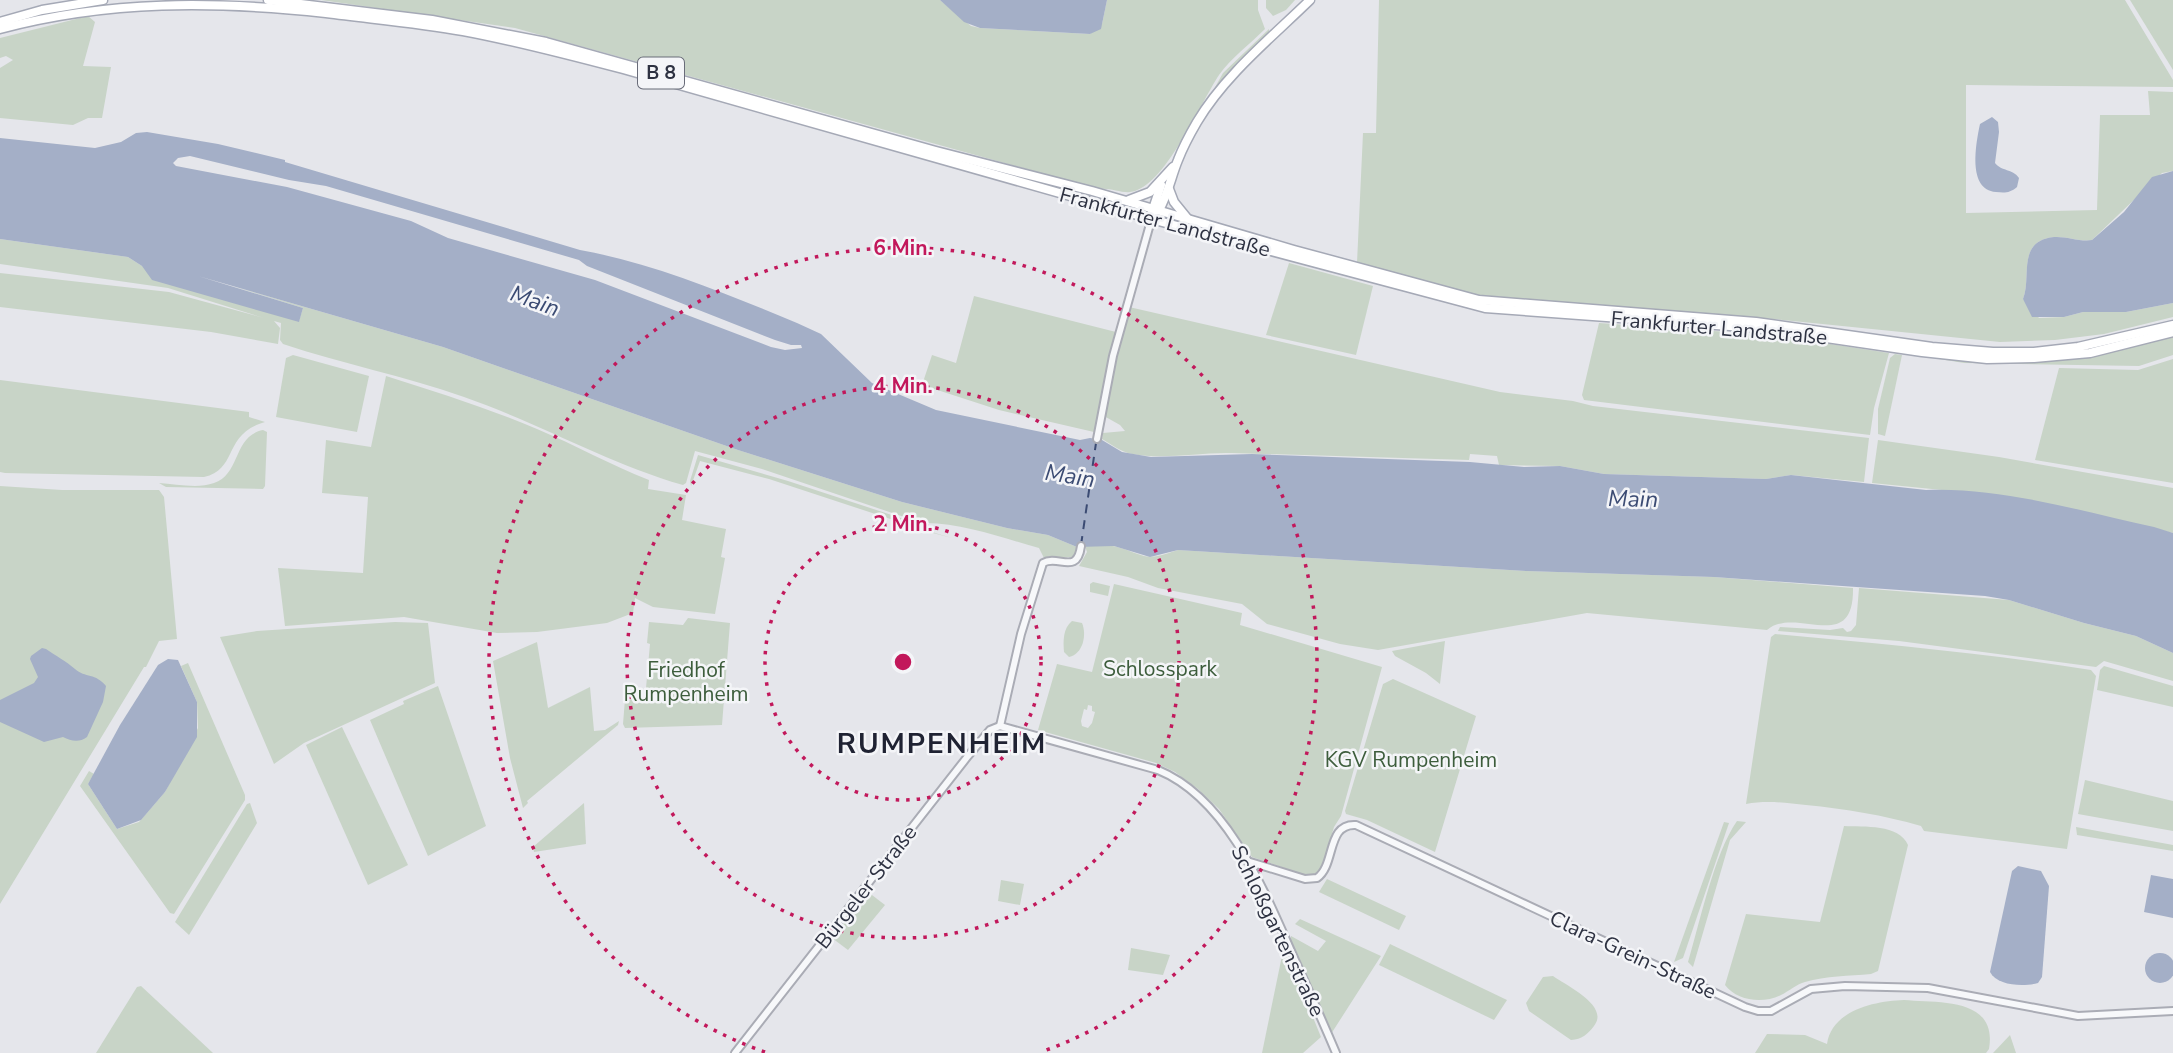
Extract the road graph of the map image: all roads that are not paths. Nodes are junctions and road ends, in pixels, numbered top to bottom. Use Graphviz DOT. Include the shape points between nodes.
graph roads {
  1 [pos="103,0"];
  2 [pos="268,0"];
  3 [pos="1310,0"];
  4 [pos="167,1"];
  5 [pos="0,22"];
  6 [pos="0,29"];
  7 [pos="1178,159"];
  8 [pos="1163,180"];
  9 [pos="1169,189"];
  10 [pos="1126,201"];
  11 [pos="1153,214"];
  12 [pos="1187,218"];
  13 [pos="2173,325"];
  14 [pos="2173,332"];
  15 [pos="1097,439"];
  16 [pos="1081,546"];
  17 [pos="1000,726"];
  18 [pos="1247,861"];
  19 [pos="2173,1011"];
  20 [pos="735,1053"];
  21 [pos="1336,1053"];
  1 -- 5 [label="main road"];
  2 -- 10 [label="main road, Frankfurter Landstraße / B 8" via="432,20 546,42"];
  3 -- 7 [label="main road" via="1212,100"];
  4 -- 6 [label="main road, B 8" via="85,9"];
  4 -- 11 [label="main road, Frankfurter Landstraße / B 8" via="257,5 491,37"];
  7 -- 8 [label="main road"];
  7 -- 9 [label="main road"];
  8 -- 10 [label="main road" via="1148,194"];
  8 -- 11 [label="main road"];
  9 -- 11 [label="main road"];
  9 -- 12 [label="main road"];
  10 -- 11 [label="main road, Frankfurter Landstraße"];
  11 -- 12 [label="main road, Frankfurter Landstraße"];
  11 -- 14 [label="main road, Frankfurter Landstraße" via="1485,308 1757,328 1987,359 2090,353"];
  11 -- 15 [label="street" via="1113,356"];
  12 -- 13 [label="main road, Frankfurter Landstraße" via="1442,291 1496,302 1756,322 1993,352 2078,347"];
  16 -- 17 [label="street" via="1072,562 1043,563"];
  17 -- 18 [label="street, Schloßgartenstraße" via="1169,775 1208,808"];
  17 -- 20 [label="street, Bürgeler Straße" via="990,730 968,756"];
  18 -- 19 [label="street, Clara-Grein-Straße" via="1305,879 1317,878 1326,869 1339,829 1352,825 1755,1011 1776,1009 1811,989 1834,986 1928,988 2064,1015"];
  18 -- 21 [label="street, Schloßgartenstraße"];
}
